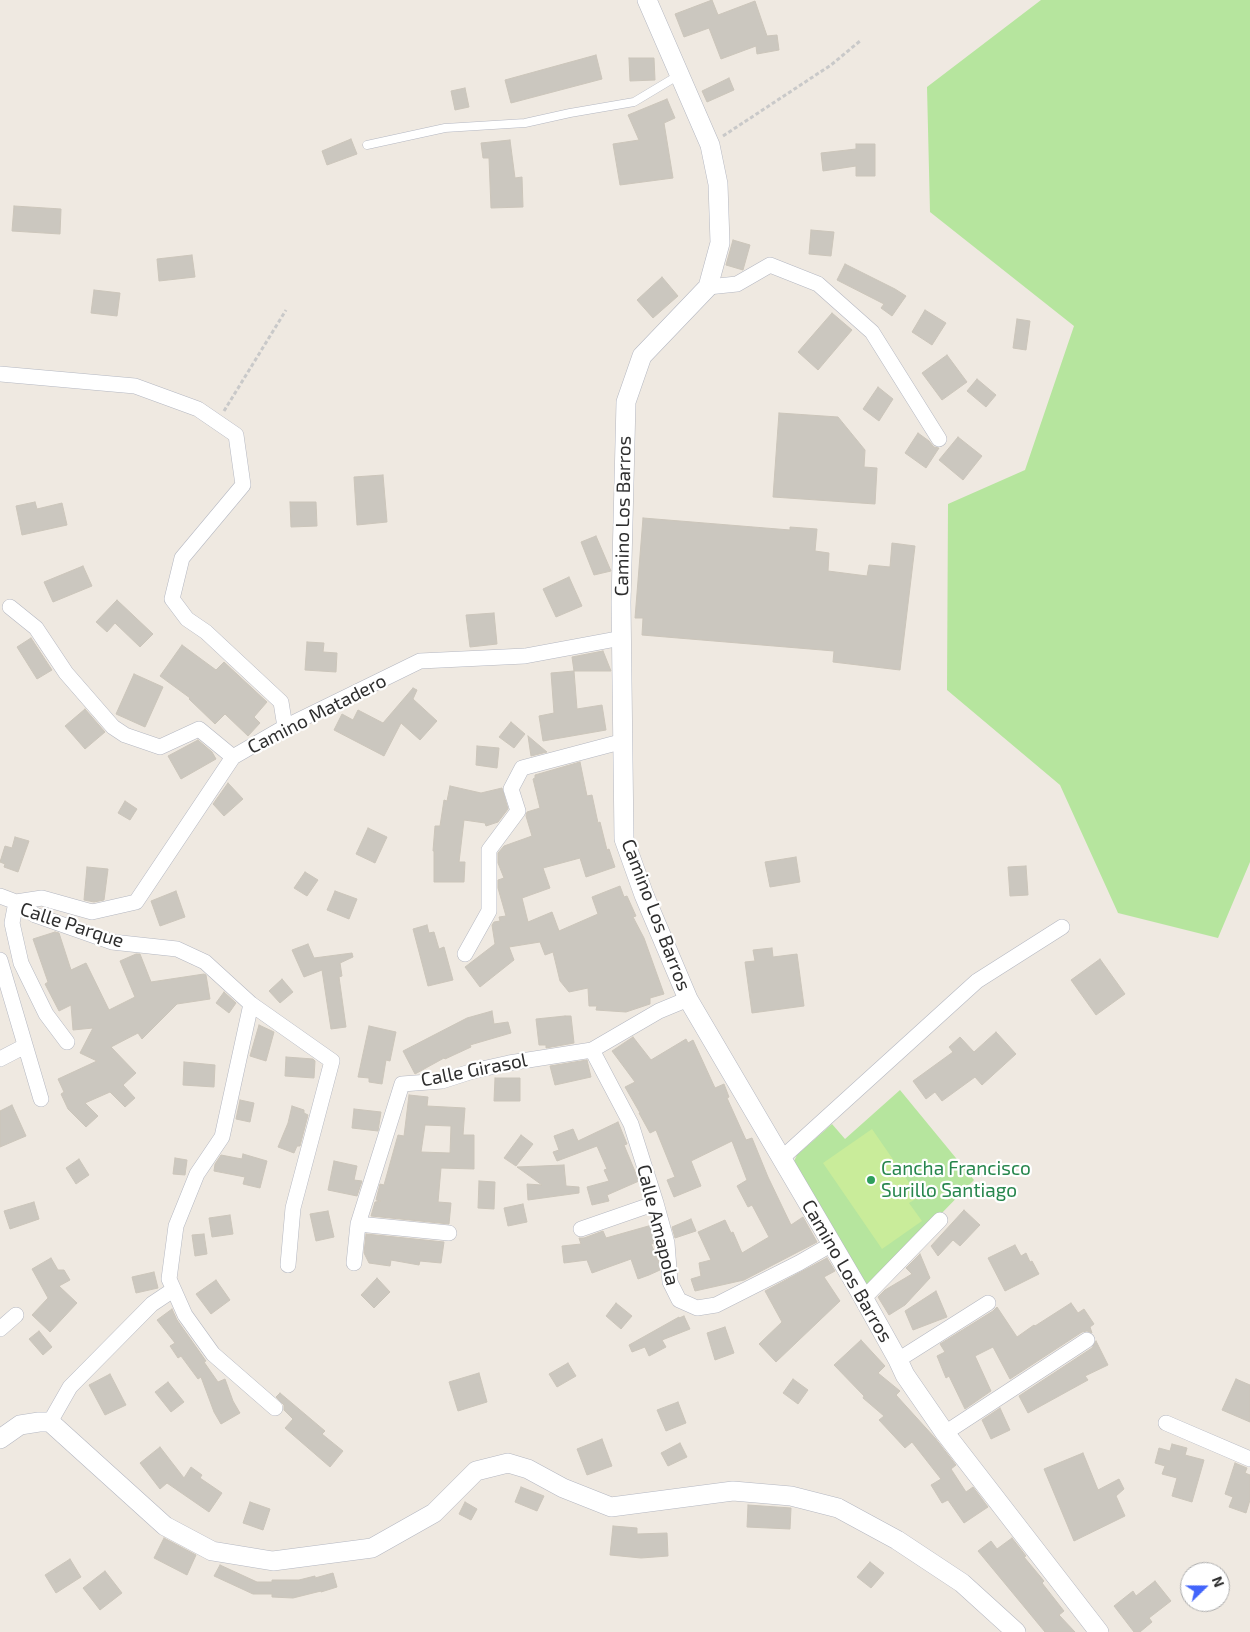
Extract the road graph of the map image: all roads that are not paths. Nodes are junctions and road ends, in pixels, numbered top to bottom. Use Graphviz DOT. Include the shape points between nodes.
graph roads {
  1 [pos="647,0"];
  2 [pos="679,75"];
  3 [pos="366,145"];
  4 [pos="708,287"];
  5 [pos="0,374"];
  6 [pos="939,439"];
  7 [pos="10,607"];
  8 [pos="622,638"];
  9 [pos="285,726"];
  10 [pos="624,741"];
  11 [pos="233,758"];
  12 [pos="0,896"];
  13 [pos="16,902"];
  14 [pos="1062,927"];
  15 [pos="465,954"];
  16 [pos="0,960"];
  17 [pos="688,998"];
  18 [pos="251,1004"];
  19 [pos="67,1042"];
  20 [pos="25,1046"];
  21 [pos="592,1050"];
  22 [pos="0,1060"];
  23 [pos="41,1099"];
  24 [pos="782,1158"];
  25 [pos="656,1203"];
  26 [pos="940,1220"];
  27 [pos="358,1224"];
  28 [pos="581,1229"];
  29 [pos="450,1233"];
  30 [pos="832,1244"];
  31 [pos="354,1263"];
  32 [pos="288,1264"];
  33 [pos="173,1290"];
  34 [pos="864,1298"];
  35 [pos="988,1303"];
  36 [pos="16,1314"];
  37 [pos="0,1328"];
  38 [pos="1088,1340"];
  39 [pos="898,1360"];
  40 [pos="275,1408"];
  41 [pos="50,1422"];
  42 [pos="1166,1424"];
  43 [pos="945,1433"];
  44 [pos="0,1439"];
  45 [pos="1250,1459"];
  46 [pos="1016,1632"];
  47 [pos="1099,1632"];
  1 -- 2 [label="street, Camino Los Barros"];
  2 -- 3 [label="lane" via="634,102 526,123 445,128"];
  2 -- 4 [label="street, Camino Los Barros" via="710,145 718,184 720,243"];
  4 -- 6 [label="street" via="737,284 770,264 818,284 872,332"];
  4 -- 8 [label="street, Camino Los Barros" via="642,356 626,402"];
  5 -- 9 [label="street" via="135,386 198,409 236,436 243,485 182,558 172,599 188,620 206,632 281,702"];
  7 -- 11 [label="street" via="36,628 66,673 119,731 160,747 199,729"];
  8 -- 9 [label="street, Camino Matadero" via="524,656 420,661"];
  8 -- 10 [label="street, Camino Los Barros"];
  9 -- 11 [label="street, Camino Matadero"];
  10 -- 15 [label="street" via="522,768 512,788 518,811 489,850 489,911"];
  10 -- 17 [label="street, Camino Los Barros" via="624,840"];
  11 -- 13 [label="street, Camino Matadero" via="136,902 92,912 42,898"];
  12 -- 13 [label="street, Camino Matadero"];
  13 -- 18 [label="street, Calle Parque" via="36,915 112,942 177,949 205,962"];
  13 -- 19 [label="street, Calle Parque" via="12,923 22,963 46,1014"];
  14 -- 24 [label="street" via="977,981"];
  16 -- 20 [label="street"];
  17 -- 21 [label="street, Calle Girasol"];
  17 -- 24 [label="street, Camino Los Barros"];
  18 -- 32 [label="street, Calle Parque" via="332,1062 294,1208"];
  18 -- 33 [label="street" via="222,1138 196,1174 176,1226 169,1279"];
  20 -- 22 [label="street"];
  20 -- 23 [label="street"];
  21 -- 25 [label="street, Calle Amapola" via="631,1124"];
  21 -- 27 [label="street, Calle Girasol" via="509,1063 442,1080 402,1084"];
  24 -- 30 [label="street, Camino Los Barros"];
  25 -- 28 [label="street"];
  25 -- 30 [label="street, Calle Amapola" via="667,1243 670,1282 679,1300 697,1308 716,1305"];
  26 -- 34 [label="street"];
  27 -- 29 [label="street"];
  27 -- 31 [label="street, Calle Girasol"];
  30 -- 34 [label="street, Camino Los Barros"];
  33 -- 40 [label="street" via="185,1315 213,1354"];
  33 -- 41 [label="street" via="152,1304 70,1387"];
  34 -- 39 [label="street, Camino Los Barros"];
  35 -- 39 [label="street"];
  36 -- 37 [label="street"];
  38 -- 43 [label="street"];
  39 -- 43 [label="street, Camino Los Barros"];
  41 -- 44 [label="street" via="20,1425"];
  41 -- 46 [label="street" via="165,1526 212,1551 273,1560 372,1548 434,1513 476,1471 508,1463 528,1468 563,1488 611,1507 733,1491 791,1496 838,1508 897,1540 962,1583"];
  42 -- 45 [label="street"];
  43 -- 47 [label="street, Camino Los Barros"];
}
